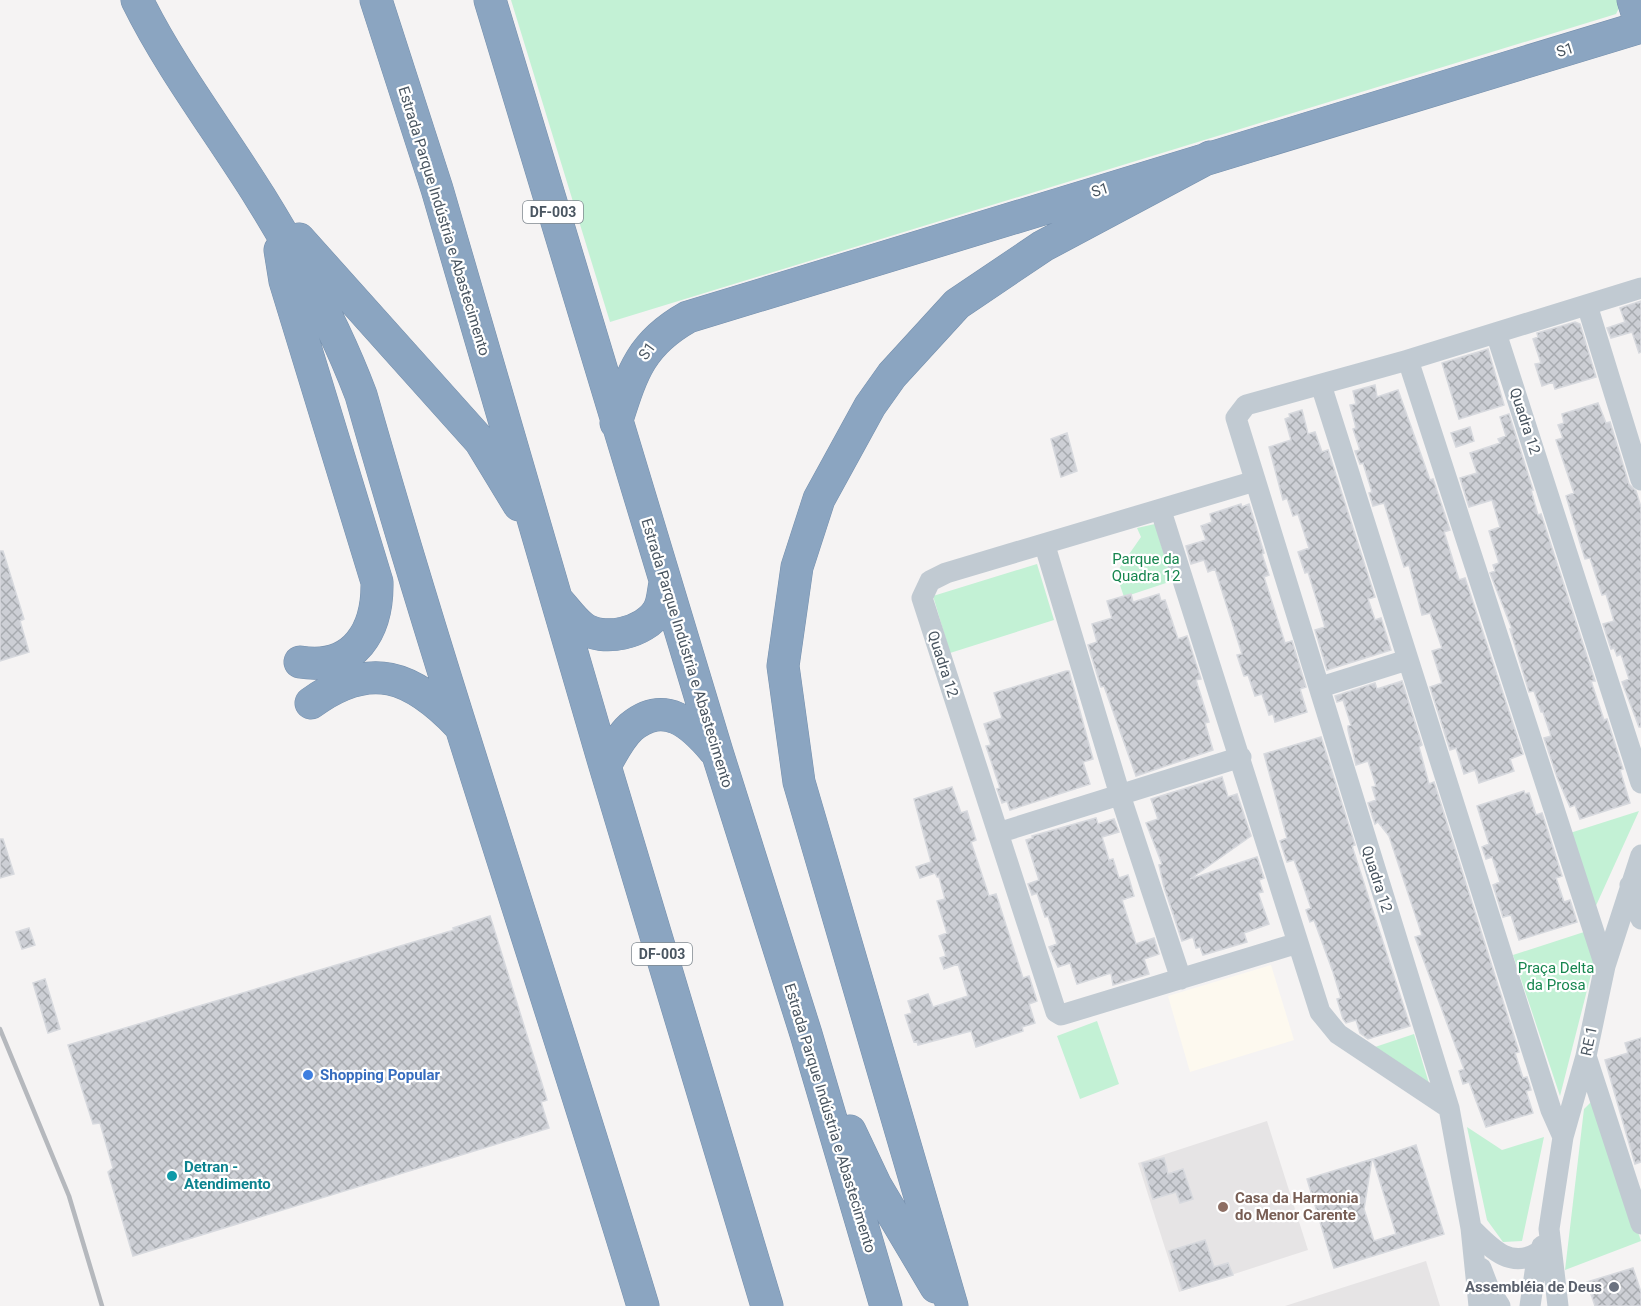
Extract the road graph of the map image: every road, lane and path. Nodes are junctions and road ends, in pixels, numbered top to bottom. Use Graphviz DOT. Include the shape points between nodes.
graph roads {
  1 [pos="137,0"];
  2 [pos="376,0"];
  3 [pos="490,0"];
  4 [pos="1633,0"];
  5 [pos="1641,27"];
  6 [pos="1210,157"];
  7 [pos="260,197"];
  8 [pos="277,226"];
  9 [pos="1641,288"];
  10 [pos="1587,305"];
  11 [pos="1496,333"];
  12 [pos="1408,360"];
  13 [pos="1322,385"];
  14 [pos="616,423"];
  15 [pos="1641,480"];
  16 [pos="1255,481"];
  17 [pos="1161,511"];
  18 [pos="538,529"];
  19 [pos="1045,546"];
  20 [pos="665,583"];
  21 [pos="558,602"];
  22 [pos="1407,660"];
  23 [pos="300,662"];
  24 [pos="1321,687"];
  25 [pos="311,703"];
  26 [pos="464,729"];
  27 [pos="717,752"];
  28 [pos="1240,757"];
  29 [pos="605,766"];
  30 [pos="1641,783"];
  31 [pos="1120,795"];
  32 [pos="998,833"];
  33 [pos="1641,855"];
  34 [pos="1630,885"];
  35 [pos="1641,919"];
  36 [pos="1298,943"];
  37 [pos="1605,966"];
  38 [pos="1181,979"];
  39 [pos="806,1034"];
  40 [pos="1586,1056"];
  41 [pos="1449,1108"];
  42 [pos="1563,1137"];
  43 [pos="1641,1224"];
  44 [pos="1550,1230"];
  45 [pos="1472,1236"];
  46 [pos="1539,1252"];
  47 [pos="643,1306"];
  48 [pos="767,1306"];
  49 [pos="886,1306"];
  50 [pos="950,1306"];
  51 [pos="1479,1306"];
  52 [pos="1500,1306"];
  53 [pos="1530,1306"];
  54 [pos="1558,1306"];
  1 -- 7 [label="highway" via="152,31"];
  2 -- 18 [label="highway, Estrada Parque Indústria e Abastecimento / DF-003"];
  3 -- 14 [label="highway, Estrada Parque Indústria e Abastecimento / DF-003"];
  4 -- 5 [label="highway"];
  5 -- 6 [label="highway, S1"];
  6 -- 14 [label="highway, S1" via="688,317 667,329 641,356"];
  6 -- 50 [label="highway" via="1043,246 957,304 892,375 870,406 819,499 797,567 783,666 799,782"];
  7 -- 8 [label="highway"];
  7 -- 18 [label="highway" via="473,432 514,499"];
  8 -- 23 [label="highway" via="285,281 377,582 378,605 364,640 351,652 333,659 314,664"];
  8 -- 26 [label="highway" via="340,342 362,395 416,589"];
  9 -- 10 [label="street"];
  10 -- 11 [label="street"];
  10 -- 15 [label="street"];
  11 -- 12 [label="street"];
  11 -- 30 [label="street, Quadra 12"];
  12 -- 13 [label="street"];
  12 -- 37 [label="street"];
  13 -- 16 [label="street, Quadra 12" via="1246,405 1238,413 1236,424"];
  13 -- 22 [label="street"];
  14 -- 20 [label="highway, Estrada Parque Indústria e Abastecimento / DF-003"];
  16 -- 17 [label="street, Quadra 12"];
  16 -- 24 [label="street, Quadra 12"];
  17 -- 19 [label="street, Quadra 12"];
  17 -- 28 [label="street"];
  18 -- 21 [label="highway, Estrada Parque Indústria e Abastecimento / DF-003"];
  19 -- 31 [label="street"];
  19 -- 32 [label="street, Quadra 12" via="946,573 930,581 922,598"];
  20 -- 21 [label="highway" via="658,612 646,623 618,634 605,635 582,627"];
  20 -- 27 [label="highway, Estrada Parque Indústria e Abastecimento / DF-003"];
  21 -- 29 [label="highway, Estrada Parque Indústria e Abastecimento / DF-003"];
  22 -- 24 [label="street"];
  22 -- 42 [label="street" via="1551,1110"];
  24 -- 41 [label="street, Quadra 12"];
  25 -- 26 [label="highway" via="345,682 380,677 428,694"];
  26 -- 47 [label="highway"];
  27 -- 29 [label="highway" via="694,726 660,716 632,727"];
  27 -- 39 [label="highway, Estrada Parque Indústria e Abastecimento / DF-003"];
  28 -- 31 [label="street"];
  28 -- 36 [label="street"];
  29 -- 48 [label="highway, Estrada Parque Indústria e Abastecimento / DF-003"];
  31 -- 32 [label="street"];
  31 -- 38 [label="street"];
  32 -- 38 [label="street, Quadra 12" via="1056,1012 1061,1015"];
  33 -- 34 [label="street, RE 1"];
  34 -- 35 [label="street"];
  34 -- 37 [label="street, RE 1"];
  36 -- 38 [label="street, Quadra 12"];
  36 -- 41 [label="street" via="1320,1012 1330,1028"];
  37 -- 40 [label="street, RE 1"];
  39 -- 49 [label="highway, Estrada Parque Indústria e Abastecimento / DF-003"];
  39 -- 50 [label="highway" via="876,1186"];
  40 -- 42 [label="street, RE 1"];
  40 -- 43 [label="street"];
  41 -- 45 [label="street, Quadra 12"];
  42 -- 44 [label="street, RE 1"];
  44 -- 46 [label="street, RE 1"];
  44 -- 54 [label="street, RE 1"];
  45 -- 46 [label="street" via="1515,1259 1528,1259"];
  45 -- 51 [label="street"];
  45 -- 52 [label="street" via="1489,1289"];
  46 -- 53 [label="street, RE 1"];
}
